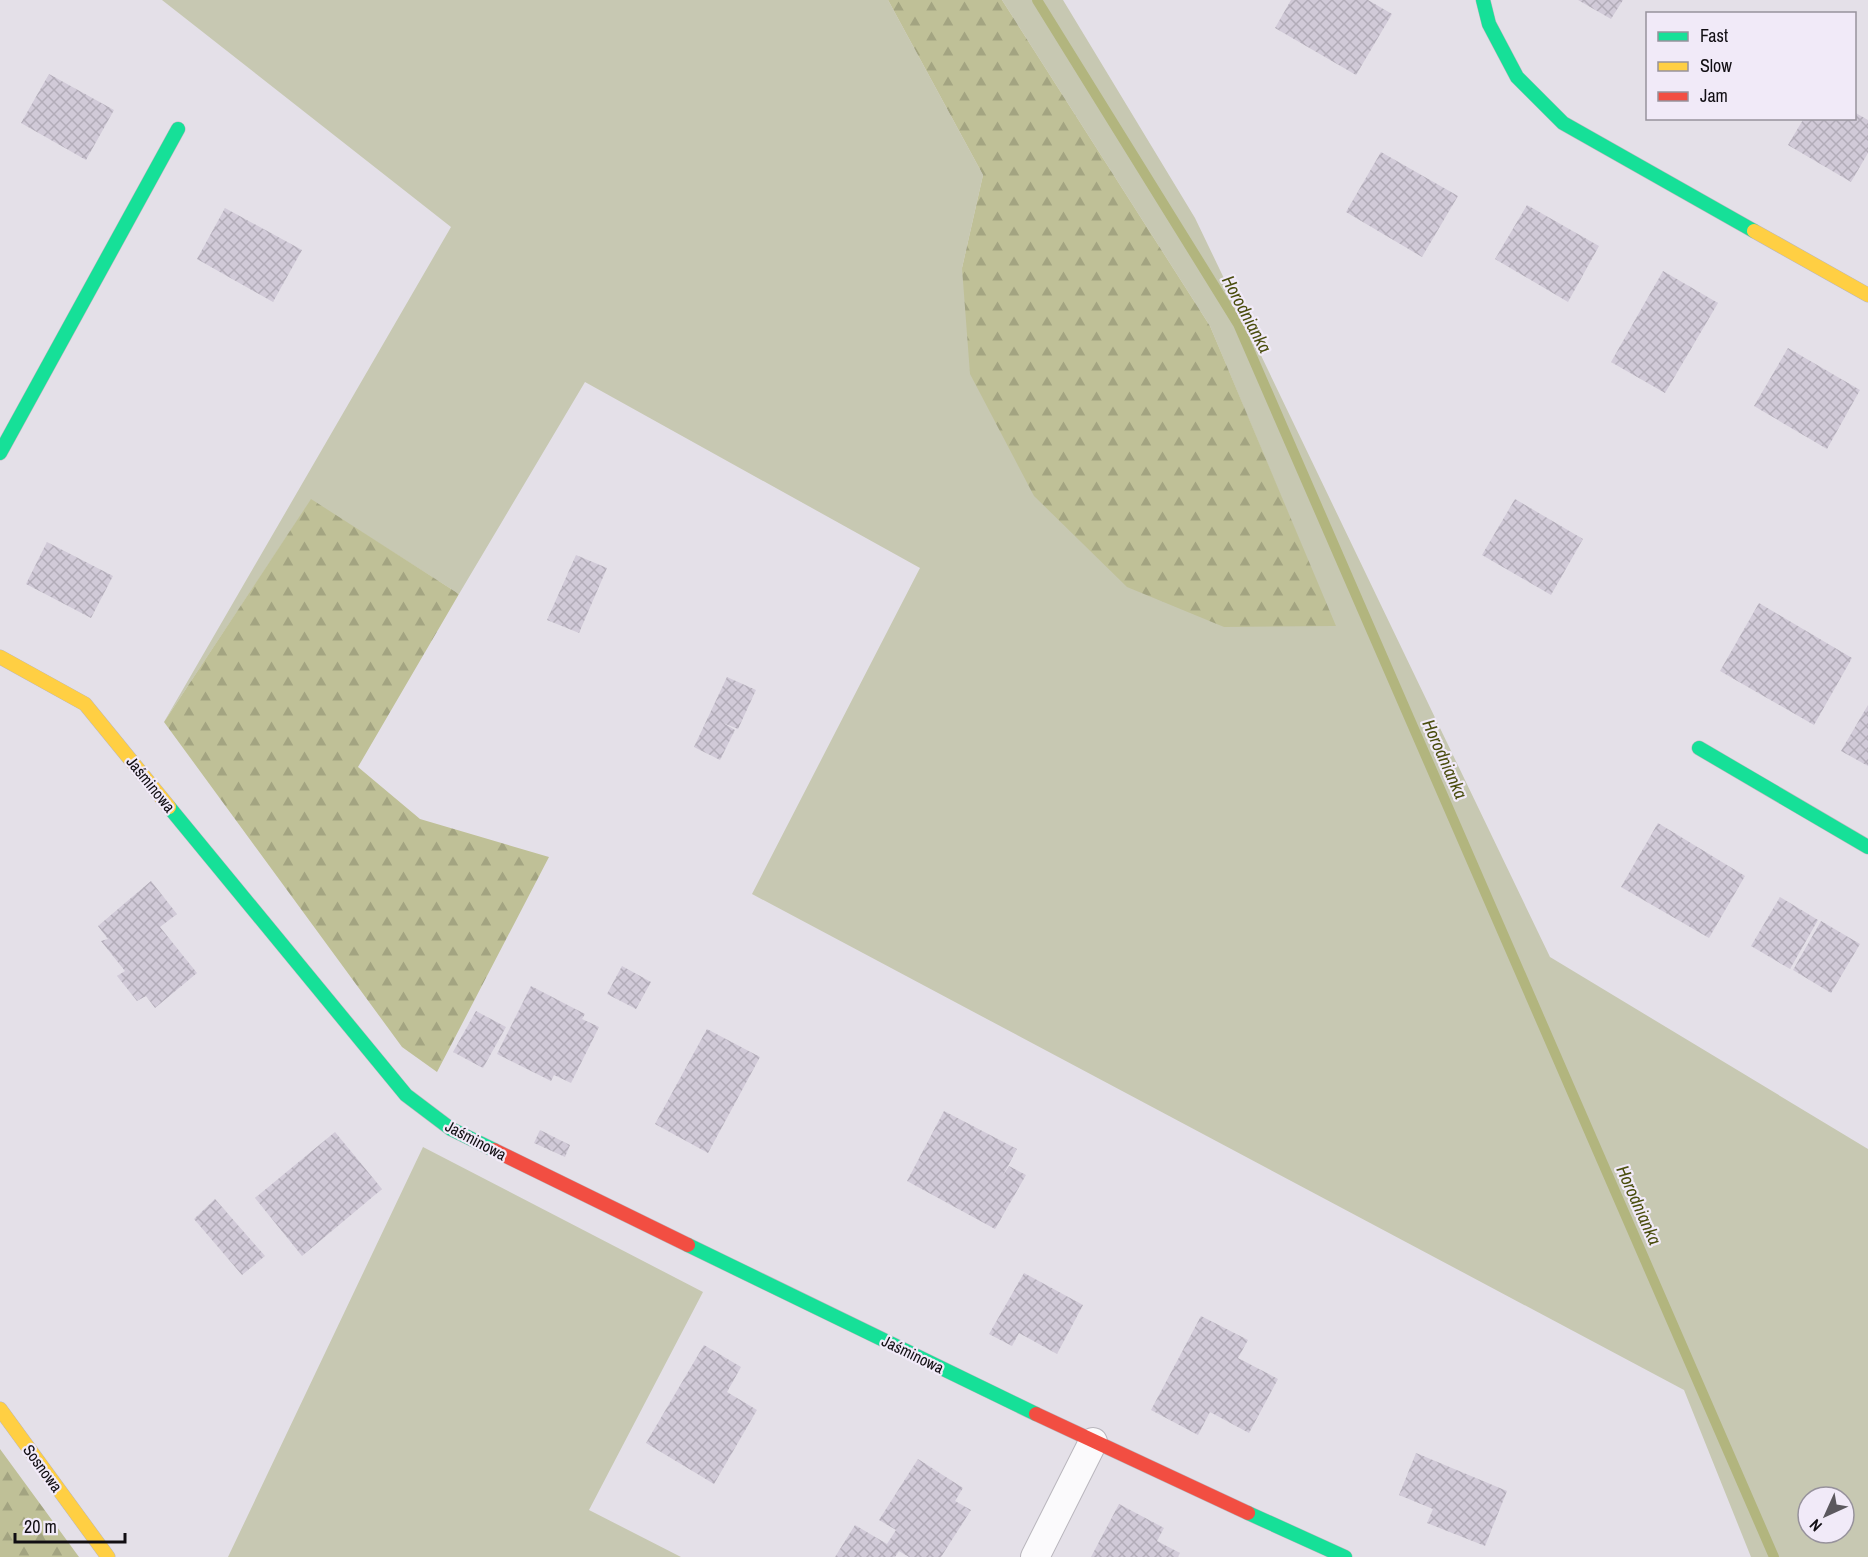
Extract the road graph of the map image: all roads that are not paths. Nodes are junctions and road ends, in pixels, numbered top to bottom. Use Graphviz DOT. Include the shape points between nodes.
graph roads {
  1 [pos="1483,0"];
  2 [pos="178,129"];
  3 [pos="1868,295"];
  4 [pos="0,453"];
  5 [pos="0,657"];
  6 [pos="1699,748"];
  7 [pos="1868,847"];
  8 [pos="0,1409"];
  9 [pos="1093,1442"];
  10 [pos="108,1557"];
  11 [pos="1035,1557"];
  12 [pos="1345,1557"];
  1 -- 3 [label="street" via="1489,24 1517,77 1563,123"];
  2 -- 4 [label="street"];
  5 -- 9 [label="street, Jaśminowa" via="85,704 406,1095 450,1129"];
  6 -- 7 [label="street"];
  8 -- 10 [label="street, Sosnowa"];
  9 -- 11 [label="street"];
  9 -- 12 [label="street, Jaśminowa"];
}
